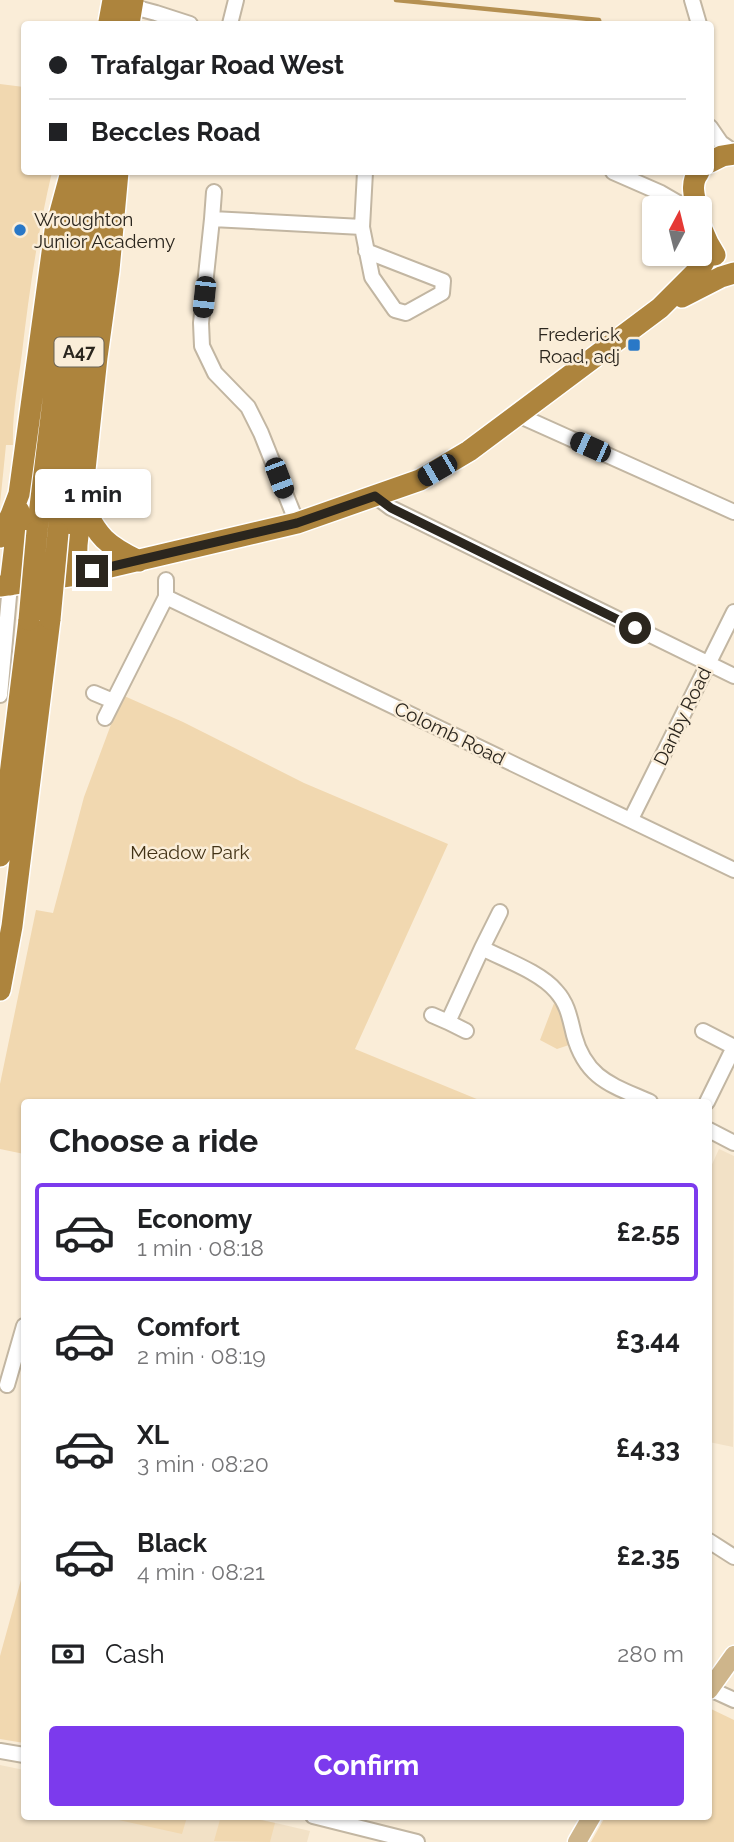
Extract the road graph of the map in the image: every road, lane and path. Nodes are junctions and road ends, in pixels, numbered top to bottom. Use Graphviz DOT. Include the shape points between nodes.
graph roads {
  1 [pos="104,0"];
  2 [pos="113,0"];
  3 [pos="133,0"];
  4 [pos="236,0"];
  5 [pos="692,0"];
  6 [pos="116,21"];
  7 [pos="118,21"];
  8 [pos="181,21"];
  9 [pos="231,21"];
  10 [pos="698,21"];
  11 [pos="714,133"];
  12 [pos="734,153"];
  13 [pos="714,162"];
  14 [pos="70,175"];
  15 [pos="83,175"];
  16 [pos="104,175"];
  17 [pos="118,175"];
  18 [pos="365,175"];
  19 [pos="621,175"];
  20 [pos="696,175"];
  21 [pos="698,175"];
  22 [pos="639,182"];
  23 [pos="214,192"];
  24 [pos="668,196"];
  25 [pos="694,196"];
  26 [pos="212,219"];
  27 [pos="362,227"];
  28 [pos="712,247"];
  29 [pos="366,251"];
  30 [pos="702,266"];
  31 [pos="734,270"];
  32 [pos="660,308"];
  33 [pos="518,415"];
  34 [pos="19,495"];
  35 [pos="375,496"];
  36 [pos="82,504"];
  37 [pos="734,512"];
  38 [pos="297,523"];
  39 [pos="48,532"];
  40 [pos="0,537"];
  41 [pos="139,561"];
  42 [pos="76,575"];
  43 [pos="166,580"];
  44 [pos="5,586"];
  45 [pos="166,597"];
  46 [pos="734,612"];
  47 [pos="40,619"];
  48 [pos="708,664"];
  49 [pos="734,676"];
  50 [pos="94,693"];
  51 [pos="0,695"];
  52 [pos="113,701"];
  53 [pos="105,718"];
  54 [pos="631,819"];
  55 [pos="0,856"];
  56 [pos="734,870"];
  57 [pos="500,912"];
  58 [pos="482,948"];
  59 [pos="0,990"];
  60 [pos="432,1015"];
  61 [pos="448,1022"];
  62 [pos="466,1031"];
  63 [pos="704,1031"];
  64 [pos="734,1047"];
  65 [pos="644,1099"];
  66 [pos="708,1099"];
  67 [pos="712,1132"];
  68 [pos="734,1143"];
  69 [pos="21,1334"];
  70 [pos="2,1388"];
  71 [pos="712,1543"];
  72 [pos="734,1556"];
  73 [pos="734,1655"];
  74 [pos="712,1685"];
  75 [pos="712,1690"];
  76 [pos="734,1700"];
  77 [pos="0,1751"];
  78 [pos="21,1754"];
  79 [pos="327,1820"];
  80 [pos="590,1820"];
  81 [pos="393,1839"];
  82 [pos="417,1842"];
  83 [pos="577,1842"];
  1 -- 8 [label="street"];
  2 -- 6 [label="highway, bridge"];
  3 -- 7 [label="highway, bridge"];
  4 -- 9 [label="street"];
  5 -- 10 [label="street"];
  11 -- 12 [label="street"];
  12 -- 13 [label="highway"];
  14 -- 34 [label="highway, A47" via="55,231"];
  15 -- 39 [label="highway, A47" via="74,230"];
  16 -- 39 [label="highway, A47"];
  17 -- 36 [label="highway, A47"];
  18 -- 27 [label="street"];
  19 -- 22 [label="street"];
  20 -- 22 [label="street" via="686,185 673,188"];
  21 -- 25 [label="highway"];
  22 -- 24 [label="street"];
  23 -- 26 [label="street"];
  26 -- 27 [label="street"];
  26 -- 38 [label="street" via="202,346 215,373 248,407"];
  27 -- 29 [label="street"];
  28 -- 31 [label="highway"];
  29 -- 29 [label="street" via="443,281 442,293 406,313 395,310 372,277"];
  30 -- 32 [label="highway"];
  31 -- 32 [label="highway"];
  32 -- 33 [label="highway"];
  33 -- 35 [label="highway" via="420,480"];
  33 -- 37 [label="street"];
  34 -- 40 [label="highway, A47"];
  34 -- 44 [label="highway, A47" via="20,516"];
  35 -- 38 [label="highway"];
  35 -- 48 [label="street" via="391,508"];
  36 -- 41 [label="highway" via="104,540"];
  36 -- 42 [label="highway, A47"];
  38 -- 41 [label="highway"];
  39 -- 47 [label="highway, A47, bridge"];
  41 -- 42 [label="highway"];
  42 -- 44 [label="highway"];
  43 -- 45 [label="street"];
  44 -- 51 [label="street"];
  45 -- 52 [label="street"];
  45 -- 54 [label="street, Colomb Road"];
  46 -- 48 [label="street, Danby Road"];
  47 -- 55 [label="highway, A47"];
  47 -- 59 [label="highway, A47" via="12,926"];
  48 -- 49 [label="street"];
  48 -- 54 [label="street, Danby Road"];
  50 -- 52 [label="street"];
  52 -- 53 [label="street"];
  54 -- 56 [label="street, Colomb Road"];
  57 -- 58 [label="street"];
  58 -- 61 [label="street"];
  58 -- 65 [label="street" via="544,979 567,1006 579,1052 588,1067 601,1079"];
  60 -- 61 [label="street"];
  61 -- 62 [label="street"];
  63 -- 64 [label="street"];
  64 -- 66 [label="street"];
  67 -- 68 [label="street"];
  69 -- 70 [label="street"];
  71 -- 72 [label="street"];
  73 -- 74 [label="main road"];
  75 -- 76 [label="street"];
  77 -- 78 [label="street"];
  79 -- 81 [label="street"];
  80 -- 83 [label="main road"];
  81 -- 82 [label="street"];
}
